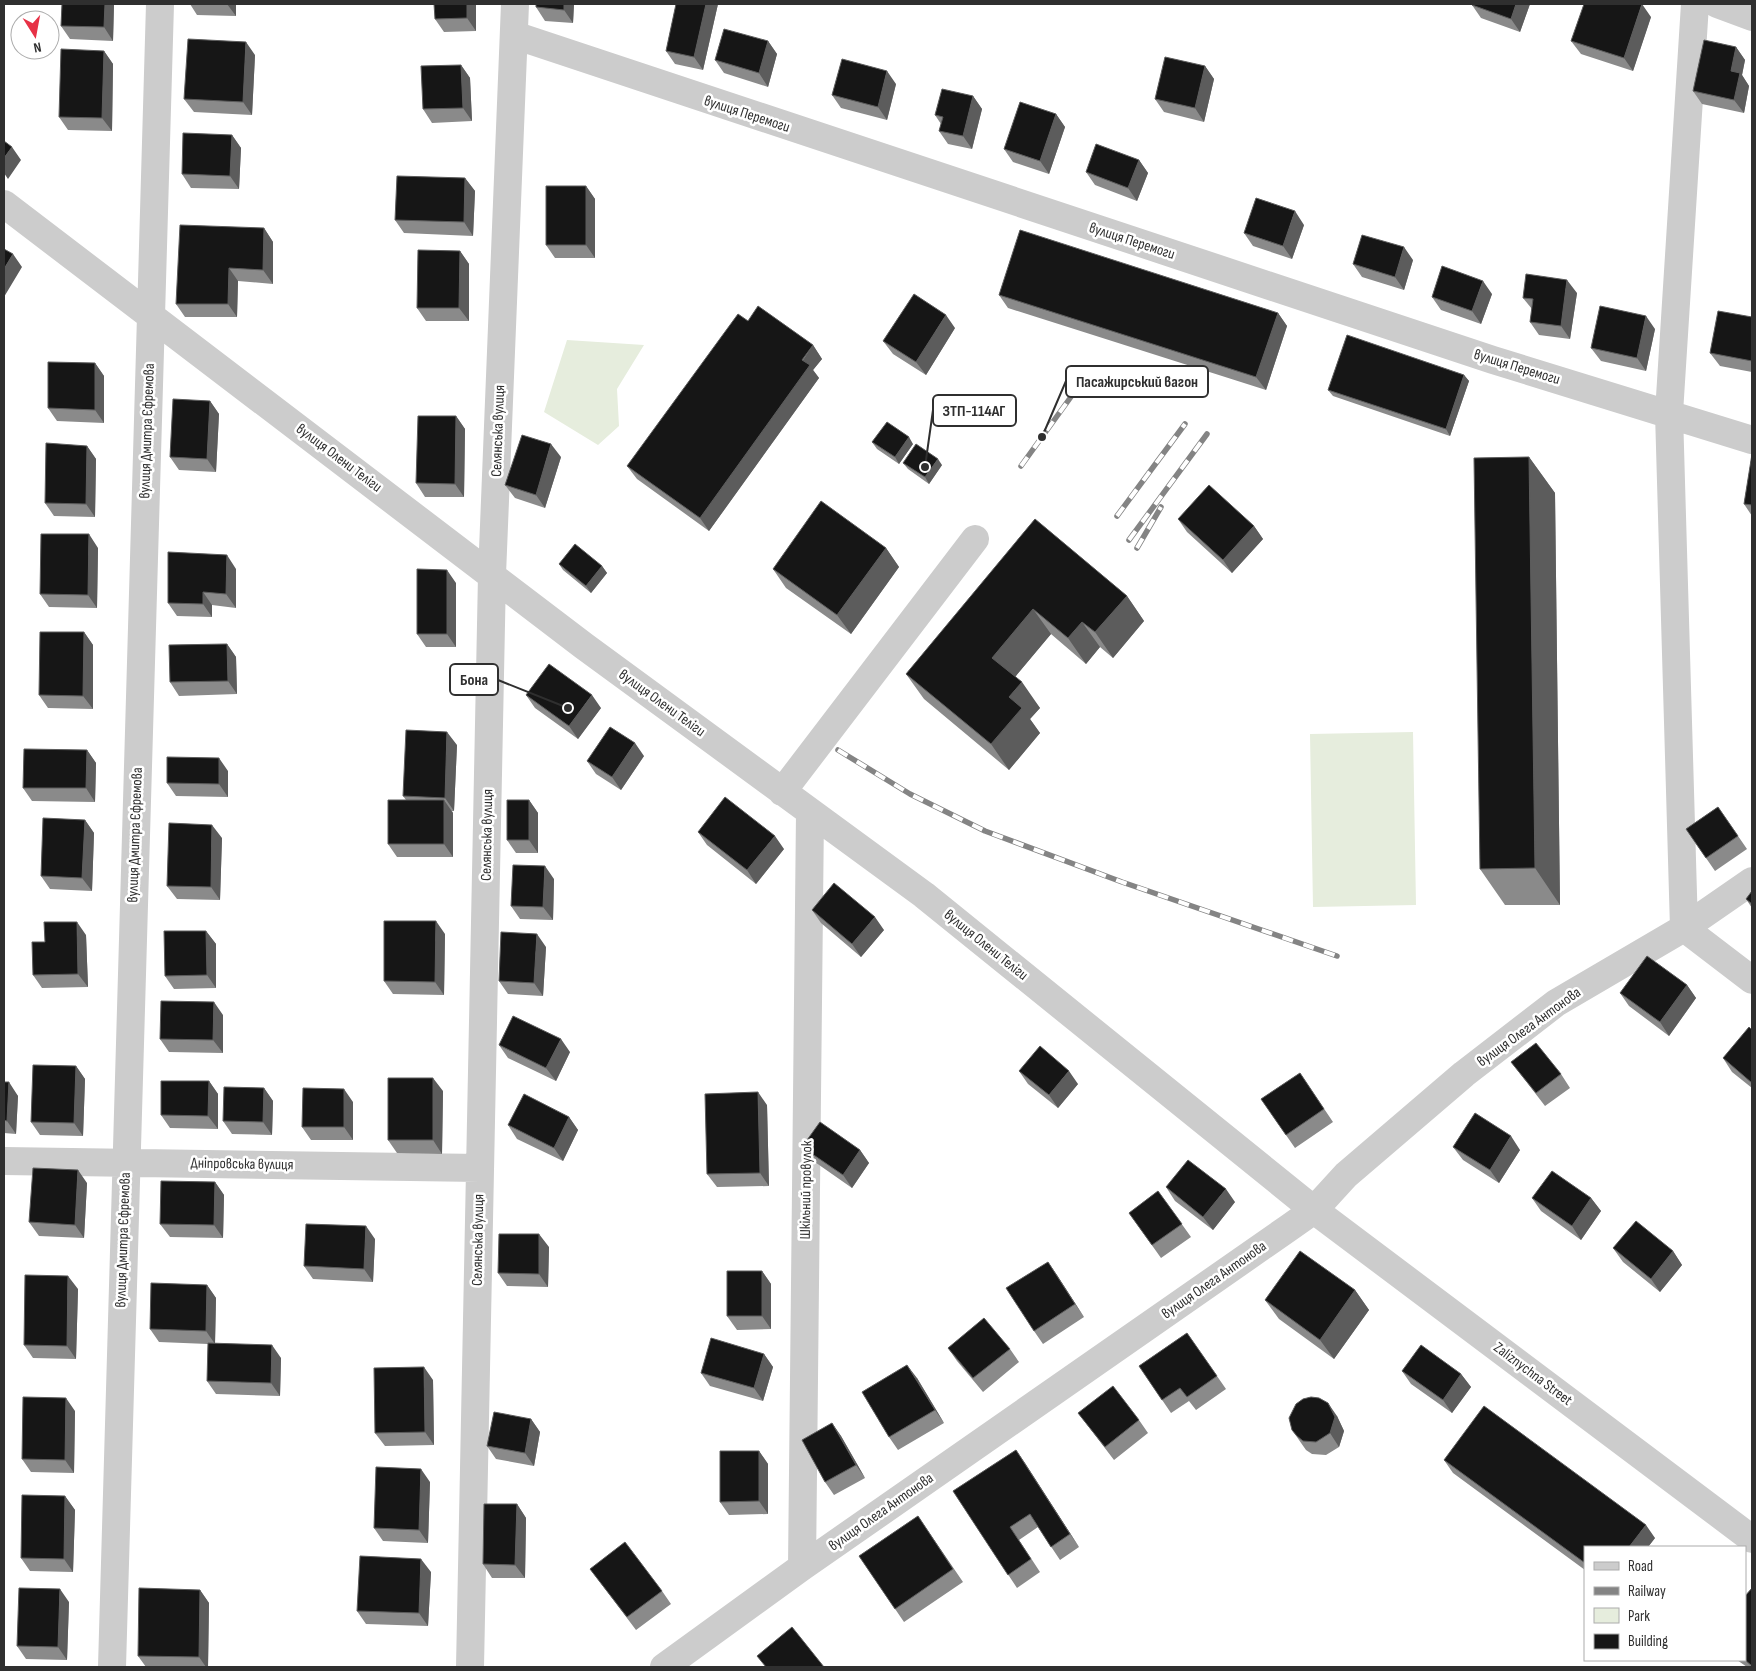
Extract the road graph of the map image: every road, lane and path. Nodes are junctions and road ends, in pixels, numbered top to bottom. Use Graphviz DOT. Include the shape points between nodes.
graph roads {
  1 [pos="160,4"];
  2 [pos="515,4"];
  3 [pos="1695,4"];
  4 [pos="1717,4"];
  5 [pos="1752,17"];
  6 [pos="514,35"];
  7 [pos="4,204"];
  8 [pos="150,314"];
  9 [pos="1669,413"];
  10 [pos="1752,440"];
  11 [pos="975,539"];
  12 [pos="492,575"];
  13 [pos="782,792"];
  14 [pos="810,813"];
  15 [pos="1752,881"];
  16 [pos="1684,928"];
  17 [pos="1752,980"];
  18 [pos="4,1161"];
  19 [pos="125,1162"];
  20 [pos="480,1168"];
  21 [pos="1314,1210"];
  22 [pos="1752,1539"];
  23 [pos="802,1567"];
  24 [pos="112,1667"];
  25 [pos="470,1667"];
  26 [pos="664,1667"];
  1 -- 8 [label="street, вулиця Дмитра Єфремова"];
  2 -- 6 [label="street, Селянська вулиця"];
  3 -- 9 [label="street"];
  4 -- 5 [label="street"];
  6 -- 9 [label="street, вулиця Перемоги" via="1474,354"];
  6 -- 12 [label="street, Селянська вулиця"];
  7 -- 8 [label="street, вулиця Олени Теліги"];
  8 -- 12 [label="street, вулиця Олени Теліги"];
  8 -- 19 [label="street, вулиця Дмитра Єфремова"];
  9 -- 10 [label="street, вулиця Перемоги"];
  9 -- 16 [label="street"];
  11 -- 13 [label="street"];
  12 -- 13 [label="street, вулиця Олени Теліги"];
  12 -- 20 [label="street, Селянська вулиця"];
  13 -- 14 [label="street, вулиця Олени Теліги"];
  14 -- 21 [label="street, вулиця Олени Теліги" via="924,895"];
  14 -- 23 [label="street, Шкільний провулок"];
  15 -- 16 [label="street, вулиця Олега Антонова"];
  16 -- 17 [label="street"];
  16 -- 21 [label="street, вулиця Олега Антонова" via="1533,1021 1464,1074 1353,1169"];
  18 -- 19 [label="street, Дніпровська вулиця"];
  19 -- 20 [label="street, Дніпровська вулиця"];
  19 -- 24 [label="street, вулиця Дмитра Єфремова"];
  20 -- 25 [label="street, Селянська вулиця"];
  21 -- 22 [label="street, Zaliznychna Street"];
  21 -- 23 [label="street, вулиця Олега Антонова"];
  23 -- 26 [label="street, вулиця Олега Антонова"];
}
